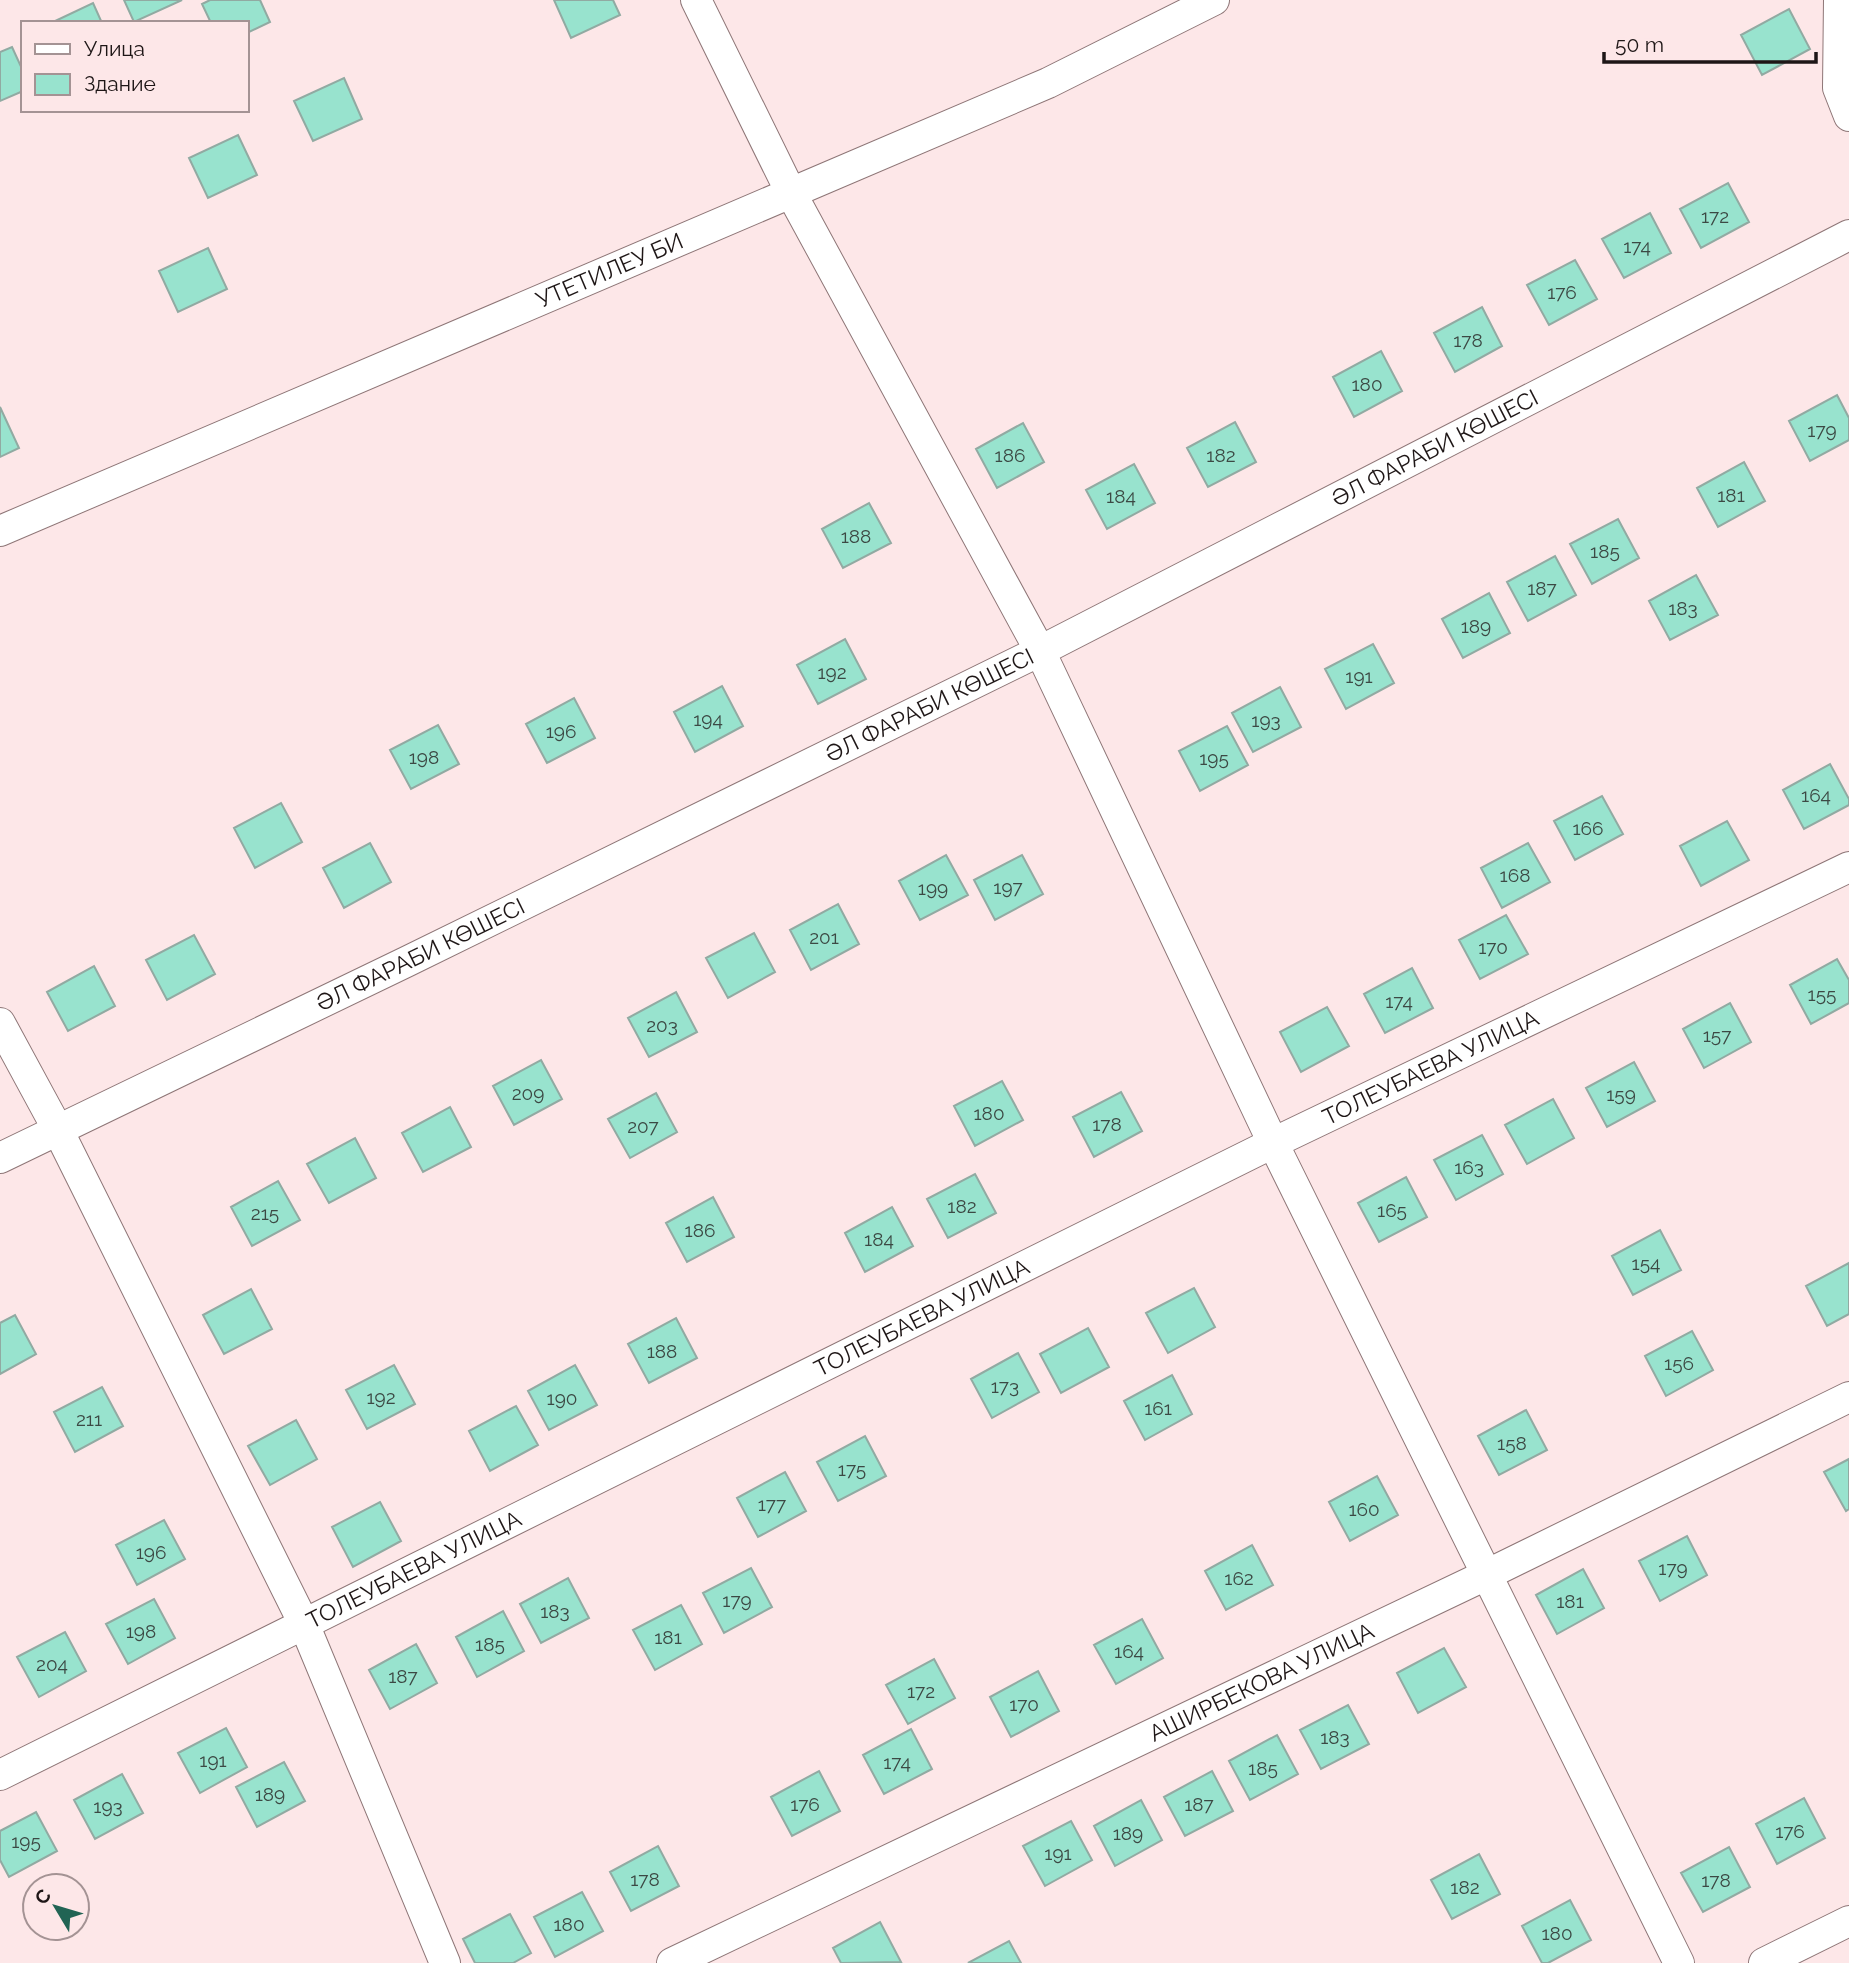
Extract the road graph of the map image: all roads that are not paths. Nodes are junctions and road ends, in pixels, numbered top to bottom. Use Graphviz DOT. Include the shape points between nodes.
graph roads {
  1 [pos="695,0"];
  2 [pos="1214,0"];
  3 [pos="1839,0"];
  4 [pos="1849,116"];
  5 [pos="791,193"];
  6 [pos="1849,235"];
  7 [pos="0,531"];
  8 [pos="1040,650"];
  9 [pos="1849,867"];
  10 [pos="0,1023"];
  11 [pos="58,1130"];
  12 [pos="1273,1143"];
  13 [pos="0,1158"];
  14 [pos="1849,1397"];
  15 [pos="1486,1575"];
  16 [pos="304,1624"];
  17 [pos="0,1776"];
  18 [pos="1849,1921"];
  19 [pos="445,1963"];
  20 [pos="672,1963"];
  21 [pos="1679,1963"];
  22 [pos="1764,1963"];
  1 -- 5 [label="street"];
  2 -- 5 [label="street, УТЕТИЛЕУ БИ" via="1048,83"];
  3 -- 4 [label="street" via="1838,88"];
  5 -- 7 [label="street, УТЕТИЛЕУ БИ"];
  5 -- 8 [label="street"];
  6 -- 8 [label="street, ӘЛ ФАРАБИ КӨШЕСІ"];
  8 -- 11 [label="street, ӘЛ ФАРАБИ КӨШЕСІ"];
  8 -- 12 [label="street"];
  9 -- 12 [label="street, ТОЛЕУБАЕВА УЛИЦА"];
  10 -- 11 [label="street"];
  11 -- 13 [label="street, ӘЛ ФАРАБИ КӨШЕСІ"];
  11 -- 16 [label="street"];
  12 -- 15 [label="street"];
  12 -- 16 [label="street, ТОЛЕУБАЕВА УЛИЦА"];
  14 -- 15 [label="street, АШИРБЕКОВА УЛИЦА"];
  15 -- 20 [label="street, АШИРБЕКОВА УЛИЦА"];
  15 -- 21 [label="street"];
  16 -- 17 [label="street, ТОЛЕУБАЕВА УЛИЦА"];
  16 -- 19 [label="street"];
  18 -- 22 [label="street"];
}
